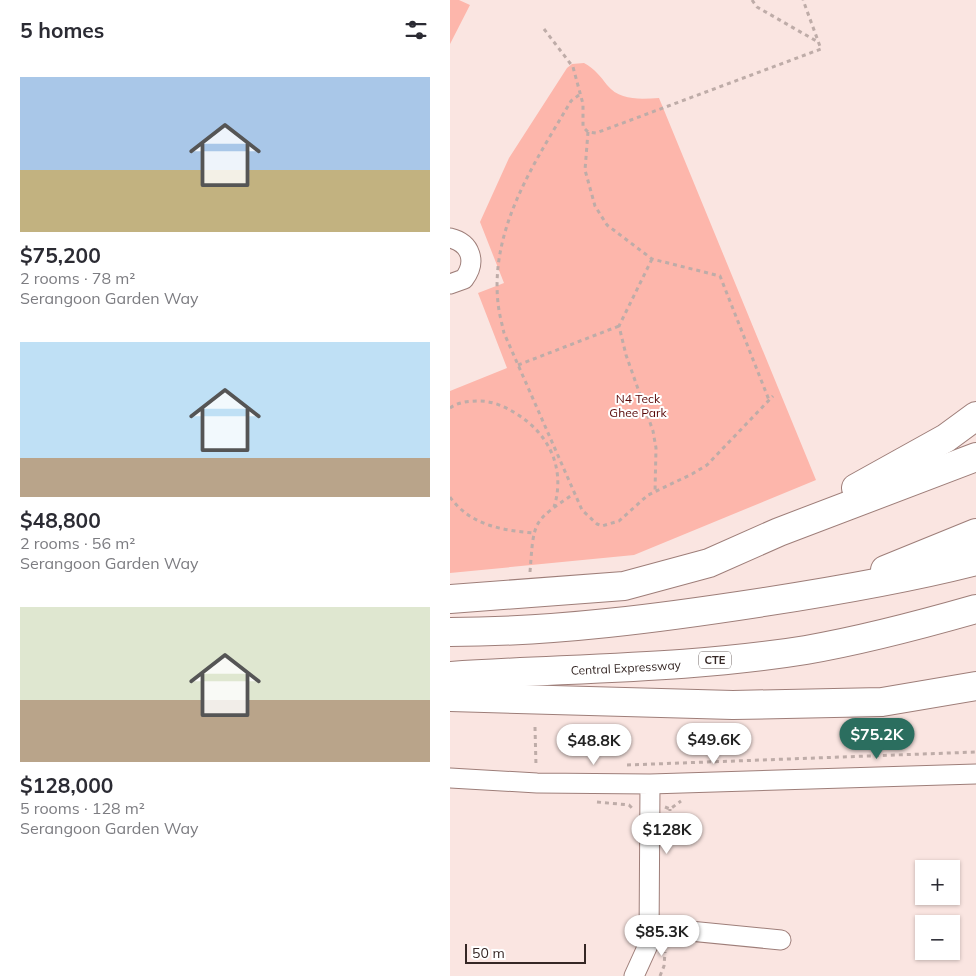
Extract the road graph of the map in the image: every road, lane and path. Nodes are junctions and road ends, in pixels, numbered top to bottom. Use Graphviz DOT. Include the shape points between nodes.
graph roads {
  1 [pos="752,0"];
  2 [pos="803,0"];
  3 [pos="544,29"];
  4 [pos="819,43"];
  5 [pos="579,96"];
  6 [pos="588,132"];
  7 [pos="450,238"];
  8 [pos="652,259"];
  9 [pos="450,284"];
  10 [pos="619,326"];
  11 [pos="518,365"];
  12 [pos="773,396"];
  13 [pos="769,400"];
  14 [pos="450,408"];
  15 [pos="976,416"];
  16 [pos="976,457"];
  17 [pos="655,492"];
  18 [pos="575,493"];
  19 [pos="450,497"];
  20 [pos="554,507"];
  21 [pos="779,532"];
  22 [pos="976,532"];
  23 [pos="533,533"];
  24 [pos="976,561"];
  25 [pos="530,575"];
  26 [pos="864,586"];
  27 [pos="450,599"];
  28 [pos="976,609"];
  29 [pos="450,632"];
  30 [pos="450,676"];
  31 [pos="976,686"];
  32 [pos="450,697"];
  33 [pos="976,752"];
  34 [pos="626,765"];
  35 [pos="527,767"];
  36 [pos="536,768"];
  37 [pos="976,774"];
  38 [pos="450,778"];
  39 [pos="650,784"];
  40 [pos="649,927"];
  41 [pos="781,940"];
  42 [pos="634,976"];
  1 -- 4 [label="path" via="757,7"];
  2 -- 4 [label="path"];
  3 -- 5 [label="path" via="573,67"];
  4 -- 6 [label="path" via="821,49 604,131"];
  5 -- 6 [label="path" via="583,104 583,127"];
  5 -- 11 [label="path" via="571,101 526,178 506,228 498,271 498,303 504,333"];
  6 -- 8 [label="path" via="585,170 595,206 607,225"];
  7 -- 9 [label="street" via="466,246 472,263 464,279"];
  8 -- 10 [label="path"];
  8 -- 13 [label="path" via="720,276"];
  10 -- 11 [label="path"];
  10 -- 17 [label="path" via="653,431"];
  11 -- 18 [label="path"];
  12 -- 13 [label="path"];
  13 -- 17 [label="path" via="707,465"];
  14 -- 20 [label="path" via="454,404 487,401 505,407 538,429 556,464 559,482"];
  15 -- 21 [label="highway" via="946,438"];
  16 -- 21 [label="highway"];
  17 -- 18 [label="path" via="619,521 602,526 590,520"];
  18 -- 20 [label="path"];
  19 -- 23 [label="path" via="465,513 482,523 506,531"];
  20 -- 23 [label="path" via="539,520"];
  21 -- 27 [label="highway" via="709,562 624,586"];
  22 -- 26 [label="highway" via="883,571"];
  23 -- 25 [label="path"];
  24 -- 26 [label="highway"];
  26 -- 29 [label="highway" via="618,623 505,632"];
  28 -- 30 [label="highway, Central Expressway / CTE" via="898,631 806,650 607,668"];
  31 -- 32 [label="highway" via="872,702 733,705"];
  33 -- 34 [label="path"];
  35 -- 36 [label="path"];
  37 -- 39 [label="street"];
  38 -- 39 [label="street"];
  39 -- 40 [label="street"];
  40 -- 41 [label="street"];
  40 -- 42 [label="street" via="649,943"];
}
